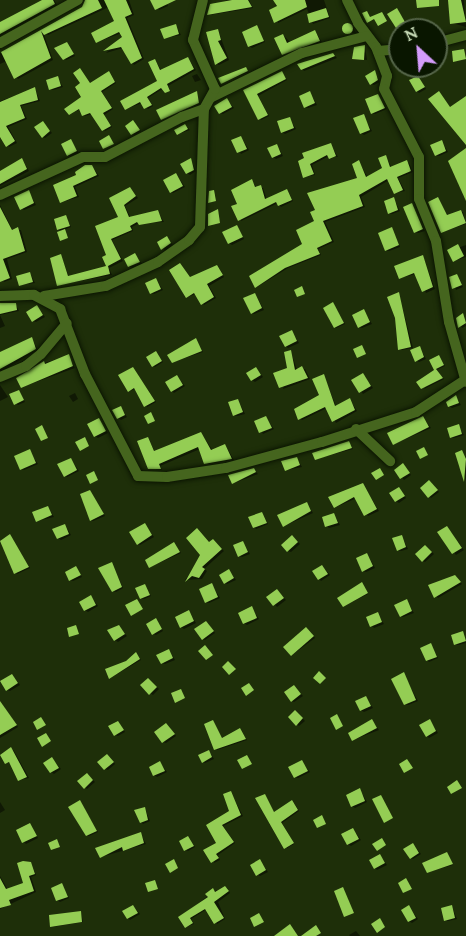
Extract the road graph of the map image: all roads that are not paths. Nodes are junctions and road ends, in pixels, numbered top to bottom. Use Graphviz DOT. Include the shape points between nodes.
graph roads {
  1 [pos="78,0"];
  2 [pos="202,0"];
  3 [pos="347,0"];
  4 [pos="466,35"];
  5 [pos="368,36"];
  6 [pos="448,40"];
  7 [pos="0,43"];
  8 [pos="388,50"];
  9 [pos="378,51"];
  10 [pos="212,97"];
  11 [pos="204,109"];
  12 [pos="0,195"];
  13 [pos="0,296"];
  14 [pos="34,296"];
  15 [pos="67,323"];
  16 [pos="0,377"];
  17 [pos="466,381"];
  18 [pos="356,429"];
  19 [pos="390,461"];
  1 -- 7 [label="street"];
  2 -- 10 [label="street" via="194,40 215,89"];
  3 -- 5 [label="street"];
  4 -- 6 [label="street"];
  5 -- 9 [label="street"];
  5 -- 10 [label="street" via="302,53"];
  8 -- 9 [label="street"];
  9 -- 17 [label="street" via="387,76 384,89 419,157 419,199 436,241 449,322"];
  10 -- 11 [label="street"];
  11 -- 12 [label="street" via="105,157 83,157"];
  11 -- 14 [label="street" via="200,227 189,240 158,262 106,286 61,296"];
  13 -- 14 [label="street"];
  14 -- 15 [label="street" via="52,301"];
  15 -- 16 [label="street" via="41,354 26,366"];
  15 -- 18 [label="street" via="85,374 138,476 167,477 226,468"];
  17 -- 18 [label="street" via="416,412"];
  18 -- 19 [label="street"];
}
